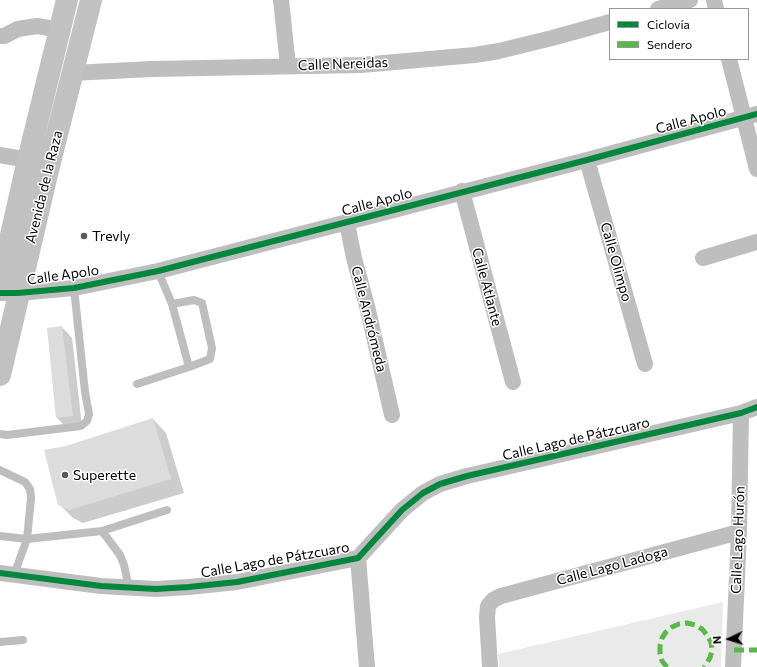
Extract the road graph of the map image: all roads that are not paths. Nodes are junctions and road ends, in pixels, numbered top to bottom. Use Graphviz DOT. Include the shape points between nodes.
graph roads {
  1 [pos="67,0"];
  2 [pos="91,0"];
  3 [pos="281,0"];
  4 [pos="690,0"];
  5 [pos="662,8"];
  6 [pos="609,22"];
  7 [pos="61,30"];
  8 [pos="0,36"];
  9 [pos="729,60"];
  10 [pos="288,66"];
  11 [pos="72,73"];
  12 [pos="750,116"];
  13 [pos="0,155"];
  14 [pos="28,160"];
  15 [pos="587,160"];
  16 [pos="757,169"];
  17 [pos="462,192"];
  18 [pos="347,222"];
  19 [pos="757,242"];
  20 [pos="703,258"];
  21 [pos="158,271"];
  22 [pos="74,288"];
  23 [pos="6,290"];
  24 [pos="172,304"];
  25 [pos="645,364"];
  26 [pos="189,367"];
  27 [pos="0,375"];
  28 [pos="513,382"];
  29 [pos="137,384"];
  30 [pos="757,407"];
  31 [pos="740,413"];
  32 [pos="392,415"];
  33 [pos="0,434"];
  34 [pos="0,470"];
  35 [pos="167,510"];
  36 [pos="102,531"];
  37 [pos="739,532"];
  38 [pos="0,536"];
  39 [pos="27,539"];
  40 [pos="358,558"];
  41 [pos="7,574"];
  42 [pos="128,588"];
  43 [pos="23,640"];
  44 [pos="0,642"];
  45 [pos="367,667"];
  46 [pos="490,667"];
  47 [pos="733,667"];
  1 -- 7 [label="main road, Avenida de la Raza"];
  2 -- 11 [label="main road, Avenida de la Raza"];
  3 -- 10 [label="street"];
  4 -- 5 [label="street"];
  6 -- 10 [label="street, Calle Nereidas" via="475,56 361,65"];
  7 -- 8 [label="street" via="37,26 18,29"];
  7 -- 14 [label="main road, Avenida de la Raza"];
  9 -- 12 [label="street"];
  10 -- 11 [label="street, Calle Nereidas"];
  11 -- 23 [label="main road, Avenida de la Raza"];
  12 -- 15 [label="street, Calle Apolo"];
  12 -- 16 [label="street"];
  13 -- 14 [label="street"];
  14 -- 23 [label="main road, Avenida de la Raza"];
  15 -- 17 [label="street, Calle Apolo"];
  15 -- 25 [label="street, Calle Olimpo"];
  17 -- 18 [label="street, Calle Apolo"];
  17 -- 28 [label="street, Calle Atlante"];
  18 -- 21 [label="street, Calle Apolo"];
  18 -- 32 [label="street, Calle Andrómeda"];
  19 -- 20 [label="street"];
  21 -- 22 [label="street, Calle Apolo"];
  21 -- 24 [label="lane"];
  22 -- 23 [label="street, Calle Apolo"];
  22 -- 33 [label="lane" via="84,392 89,414 87,421 81,426 7,436"];
  23 -- 27 [label="main road, Avenida de la Raza"];
  24 -- 26 [label="lane"];
  24 -- 26 [label="lane" via="194,300 202,303 212,348 210,359"];
  26 -- 29 [label="lane"];
  30 -- 31 [label="street, Calle Lago de Pátzcuaro"];
  31 -- 37 [label="street, Calle Lago Hurón"];
  31 -- 40 [label="street, Calle Lago de Pátzcuaro" via="440,484 423,493 402,510"];
  34 -- 39 [label="lane" via="25,482 30,489"];
  35 -- 36 [label="lane"];
  36 -- 39 [label="lane"];
  36 -- 42 [label="lane" via="120,555"];
  37 -- 46 [label="street, Calle Lago Ladoga" via="493,600 488,606 487,617"];
  37 -- 47 [label="street, Calle Lago Hurón"];
  38 -- 39 [label="lane"];
  39 -- 41 [label="lane"];
  40 -- 42 [label="street, Calle Lago de Pátzcuaro" via="237,582 189,587"];
  40 -- 45 [label="street"];
  41 -- 42 [label="street, Calle Lago de Pátzcuaro"];
  43 -- 44 [label="lane"];
}
